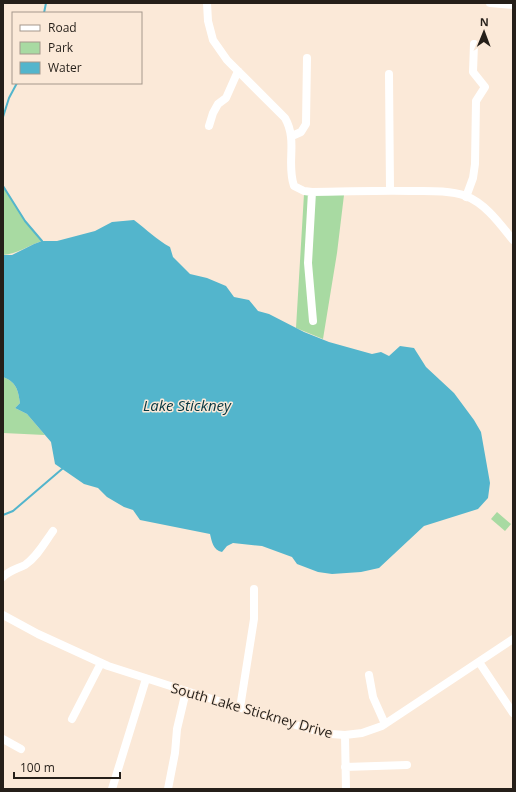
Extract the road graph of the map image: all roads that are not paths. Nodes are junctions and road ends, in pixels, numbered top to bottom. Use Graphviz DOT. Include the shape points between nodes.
graph roads {
  1 [pos="207,3"];
  2 [pos="490,3"];
  3 [pos="513,4"];
  4 [pos="474,44"];
  5 [pos="307,58"];
  6 [pos="238,72"];
  7 [pos="389,74"];
  8 [pos="209,126"];
  9 [pos="292,136"];
  10 [pos="390,190"];
  11 [pos="312,192"];
  12 [pos="466,197"];
  13 [pos="513,240"];
  14 [pos="313,321"];
  15 [pos="53,531"];
  16 [pos="3,577"];
  17 [pos="254,589"];
  18 [pos="3,615"];
  19 [pos="513,639"];
  20 [pos="479,662"];
  21 [pos="101,663"];
  22 [pos="369,675"];
  23 [pos="146,679"];
  24 [pos="186,692"];
  25 [pos="240,708"];
  26 [pos="513,713"];
  27 [pos="72,719"];
  28 [pos="385,724"];
  29 [pos="345,735"];
  30 [pos="3,739"];
  31 [pos="21,749"];
  32 [pos="406,765"];
  33 [pos="345,767"];
  34 [pos="112,789"];
  35 [pos="168,789"];
  36 [pos="346,789"];
  1 -- 6 [label="street" via="213,40"];
  2 -- 3 [label="street"];
  4 -- 12 [label="street" via="473,72 485,88 476,101 473,178"];
  5 -- 9 [label="street" via="306,124 301,132"];
  6 -- 8 [label="street" via="226,98 218,104"];
  6 -- 9 [label="street" via="285,118"];
  7 -- 10 [label="street"];
  9 -- 11 [label="street" via="294,186"];
  10 -- 11 [label="street"];
  10 -- 12 [label="street" via="431,191"];
  11 -- 14 [label="street" via="308,264"];
  12 -- 13 [label="street" via="484,208"];
  15 -- 16 [label="street" via="26,564 9,571"];
  17 -- 25 [label="street" via="254,619"];
  18 -- 21 [label="street, South Lake Stickney Drive"];
  19 -- 20 [label="street, South Lake Stickney Drive"];
  20 -- 26 [label="street"];
  20 -- 28 [label="street, South Lake Stickney Drive"];
  21 -- 23 [label="street, South Lake Stickney Drive"];
  21 -- 27 [label="street"];
  22 -- 28 [label="street" via="373,697"];
  23 -- 24 [label="street, South Lake Stickney Drive"];
  23 -- 34 [label="street"];
  24 -- 25 [label="street, South Lake Stickney Drive"];
  24 -- 35 [label="street" via="177,729"];
  25 -- 29 [label="street, South Lake Stickney Drive" via="309,729"];
  28 -- 29 [label="street, South Lake Stickney Drive" via="373,730"];
  29 -- 33 [label="street"];
  30 -- 31 [label="street"];
  32 -- 33 [label="street"];
  33 -- 36 [label="street"];
}
